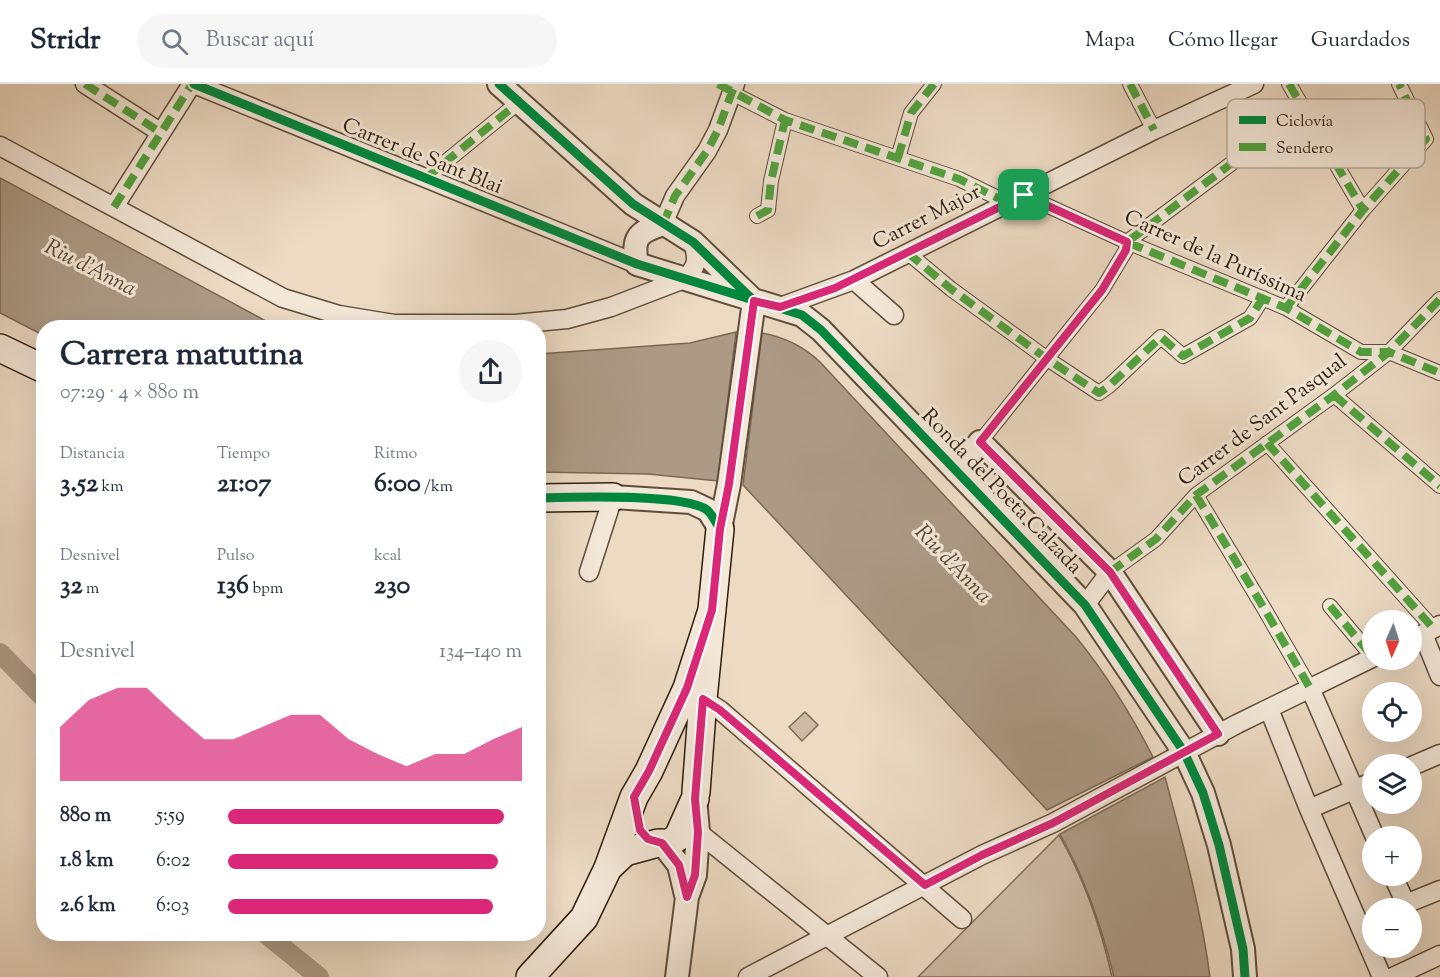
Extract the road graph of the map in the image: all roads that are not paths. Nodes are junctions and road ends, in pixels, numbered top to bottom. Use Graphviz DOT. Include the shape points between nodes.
graph roads {
  1 [pos="85,84"];
  2 [pos="193,84"];
  3 [pos="499,84"];
  4 [pos="934,84"];
  5 [pos="1130,84"];
  6 [pos="1254,84"];
  7 [pos="1289,84"];
  8 [pos="1399,84"];
  9 [pos="728,87"];
  10 [pos="1298,99"];
  11 [pos="1406,99"];
  12 [pos="519,102"];
  13 [pos="785,120"];
  14 [pos="1154,130"];
  15 [pos="160,132"];
  16 [pos="0,146"];
  17 [pos="898,158"];
  18 [pos="1227,167"];
  19 [pos="1338,168"];
  20 [pos="1401,168"];
  21 [pos="426,178"];
  22 [pos="1016,199"];
  23 [pos="114,207"];
  24 [pos="1363,210"];
  25 [pos="757,216"];
  26 [pos="663,224"];
  27 [pos="693,242"];
  28 [pos="1127,242"];
  29 [pos="908,253"];
  30 [pos="638,264"];
  31 [pos="684,279"];
  32 [pos="854,280"];
  33 [pos="1263,298"];
  34 [pos="1440,299"];
  35 [pos="754,301"];
  36 [pos="780,307"];
  37 [pos="1286,308"];
  38 [pos="894,315"];
  39 [pos="370,320"];
  40 [pos="546,321"];
  41 [pos="0,348"];
  42 [pos="1389,352"];
  43 [pos="1046,358"];
  44 [pos="36,365"];
  45 [pos="1440,373"];
  46 [pos="1334,395"];
  47 [pos="980,442"];
  48 [pos="1267,443"];
  49 [pos="956,471"];
  50 [pos="1440,486"];
  51 [pos="1196,495"];
  52 [pos="613,497"];
  53 [pos="546,498"];
  54 [pos="720,529"];
  55 [pos="589,572"];
  56 [pos="1110,572"];
  57 [pos="1085,605"];
  58 [pos="1330,606"];
  59 [pos="1427,632"];
  60 [pos="1362,645"];
  61 [pos="1362,662"];
  62 [pos="1440,676"];
  63 [pos="1310,688"];
  64 [pos="695,693"];
  65 [pos="1269,709"];
  66 [pos="1218,734"];
  67 [pos="1184,752"];
  68 [pos="1440,754"];
  69 [pos="1422,762"];
  70 [pos="649,771"];
  71 [pos="1362,786"];
  72 [pos="1354,790"];
  73 [pos="696,795"];
  74 [pos="634,797"];
  75 [pos="1309,809"];
  76 [pos="1370,826"];
  77 [pos="698,832"];
  78 [pos="660,843"];
  79 [pos="608,868"];
  80 [pos="925,885"];
  81 [pos="1440,890"];
  82 [pos="687,897"];
  83 [pos="1420,898"];
  84 [pos="1362,912"];
  85 [pos="962,919"];
  86 [pos="827,936"];
  87 [pos="1440,955"];
  88 [pos="1377,958"];
  89 [pos="530,977"];
  90 [pos="677,977"];
  91 [pos="748,977"];
  92 [pos="878,977"];
  93 [pos="1245,977"];
  94 [pos="1382,977"];
  95 [pos="1393,977"];
  1 -- 15 [label="street"];
  2 -- 15 [label="street, Carrer de Sant Blai"];
  2 -- 21 [label="street, Carrer de Sant Blai"];
  3 -- 12 [label="street"];
  4 -- 17 [label="street" via="911,113"];
  5 -- 14 [label="street"];
  6 -- 14 [label="street, Carrer Major"];
  7 -- 10 [label="street"];
  8 -- 11 [label="street"];
  9 -- 13 [label="street, Carrer de la Puríssima"];
  9 -- 26 [label="street" via="718,130 675,196"];
  12 -- 21 [label="street"];
  12 -- 26 [label="street" via="633,204"];
  13 -- 17 [label="street, Carrer de la Puríssima"];
  13 -- 25 [label="street" via="768,210"];
  14 -- 22 [label="street, Carrer Major"];
  15 -- 23 [label="street, Carrer de Sant Blai"];
  16 -- 23 [label="street"];
  17 -- 22 [label="street, Carrer de la Puríssima"];
  18 -- 28 [label="street"];
  19 -- 24 [label="street"];
  20 -- 24 [label="street"];
  21 -- 30 [label="street, Carrer de Sant Blai"];
  22 -- 28 [label="street, Carrer de la Puríssima"];
  22 -- 29 [label="street, Carrer Major"];
  23 -- 39 [label="street" via="283,298"];
  24 -- 37 [label="street"];
  26 -- 27 [label="street"];
  26 -- 30 [label="street" via="637,237 634,250"];
  27 -- 31 [label="street" via="697,257 693,271"];
  27 -- 35 [label="street"];
  28 -- 33 [label="street, Carrer de la Puríssima"];
  28 -- 43 [label="street" via="1102,290"];
  29 -- 32 [label="street, Carrer Major"];
  29 -- 43 [label="street"];
  30 -- 31 [label="street"];
  31 -- 35 [label="street, Ronda del Poeta Calzada"];
  31 -- 40 [label="street" via="611,307"];
  32 -- 36 [label="street, Carrer Major"];
  32 -- 38 [label="street"];
  33 -- 37 [label="street, Carrer de la Puríssima"];
  33 -- 43 [label="street" via="1250,318 1183,356 1161,337 1099,393"];
  34 -- 42 [label="street, Carrer de Sant Pasqual"];
  35 -- 36 [label="street, Ronda del Poeta Calzada"];
  35 -- 54 [label="street"];
  36 -- 49 [label="street, Ronda del Poeta Calzada" via="802,315 821,330"];
  37 -- 42 [label="street, Carrer de la Puríssima" via="1361,352"];
  41 -- 44 [label="main road"];
  42 -- 45 [label="street"];
  42 -- 46 [label="street, Carrer de Sant Pasqual"];
  43 -- 47 [label="street"];
  46 -- 48 [label="street, Carrer de Sant Pasqual"];
  46 -- 50 [label="street"];
  47 -- 49 [label="street, Ronda del Poeta Calzada"];
  47 -- 56 [label="street, Ronda del Poeta Calzada"];
  48 -- 51 [label="street, Carrer de Sant Pasqual"];
  48 -- 59 [label="street"];
  49 -- 57 [label="street, Ronda del Poeta Calzada"];
  51 -- 56 [label="street, Carrer de Sant Pasqual" via="1156,539"];
  51 -- 63 [label="street"];
  52 -- 53 [label="main road"];
  52 -- 54 [label="street" via="691,502 708,510"];
  52 -- 55 [label="street"];
  54 -- 64 [label="main road" via="712,610"];
  56 -- 57 [label="street, Ronda del Poeta Calzada"];
  56 -- 66 [label="street, Ronda del Poeta Calzada"];
  57 -- 67 [label="street, Ronda del Poeta Calzada"];
  58 -- 60 [label="street"];
  59 -- 62 [label="street"];
  61 -- 63 [label="street"];
  63 -- 65 [label="street"];
  63 -- 72 [label="street"];
  64 -- 70 [label="main road"];
  64 -- 73 [label="main road"];
  64 -- 80 [label="street"];
  65 -- 66 [label="street"];
  65 -- 75 [label="street"];
  66 -- 67 [label="street"];
  67 -- 80 [label="street" via="1053,823"];
  67 -- 93 [label="street, Ronda del Poeta Calzada" via="1203,793 1219,845 1243,949"];
  68 -- 69 [label="street"];
  70 -- 73 [label="main road" via="677,767 688,775"];
  70 -- 74 [label="main road"];
  71 -- 72 [label="street"];
  72 -- 75 [label="street"];
  72 -- 76 [label="street"];
  73 -- 77 [label="street"];
  73 -- 78 [label="main road" via="678,837 668,844"];
  74 -- 78 [label="main road" via="640,830 648,839"];
  74 -- 79 [label="main road"];
  75 -- 84 [label="street"];
  77 -- 82 [label="street" via="695,875"];
  77 -- 86 [label="street"];
  78 -- 79 [label="main road" via="625,852"];
  78 -- 82 [label="street" via="679,865"];
  79 -- 89 [label="main road" via="584,918"];
  80 -- 85 [label="street"];
  80 -- 86 [label="street"];
  81 -- 83 [label="street"];
  82 -- 90 [label="street"];
  86 -- 91 [label="street"];
  86 -- 92 [label="street"];
  87 -- 95 [label="street"];
  88 -- 94 [label="street"];
}
